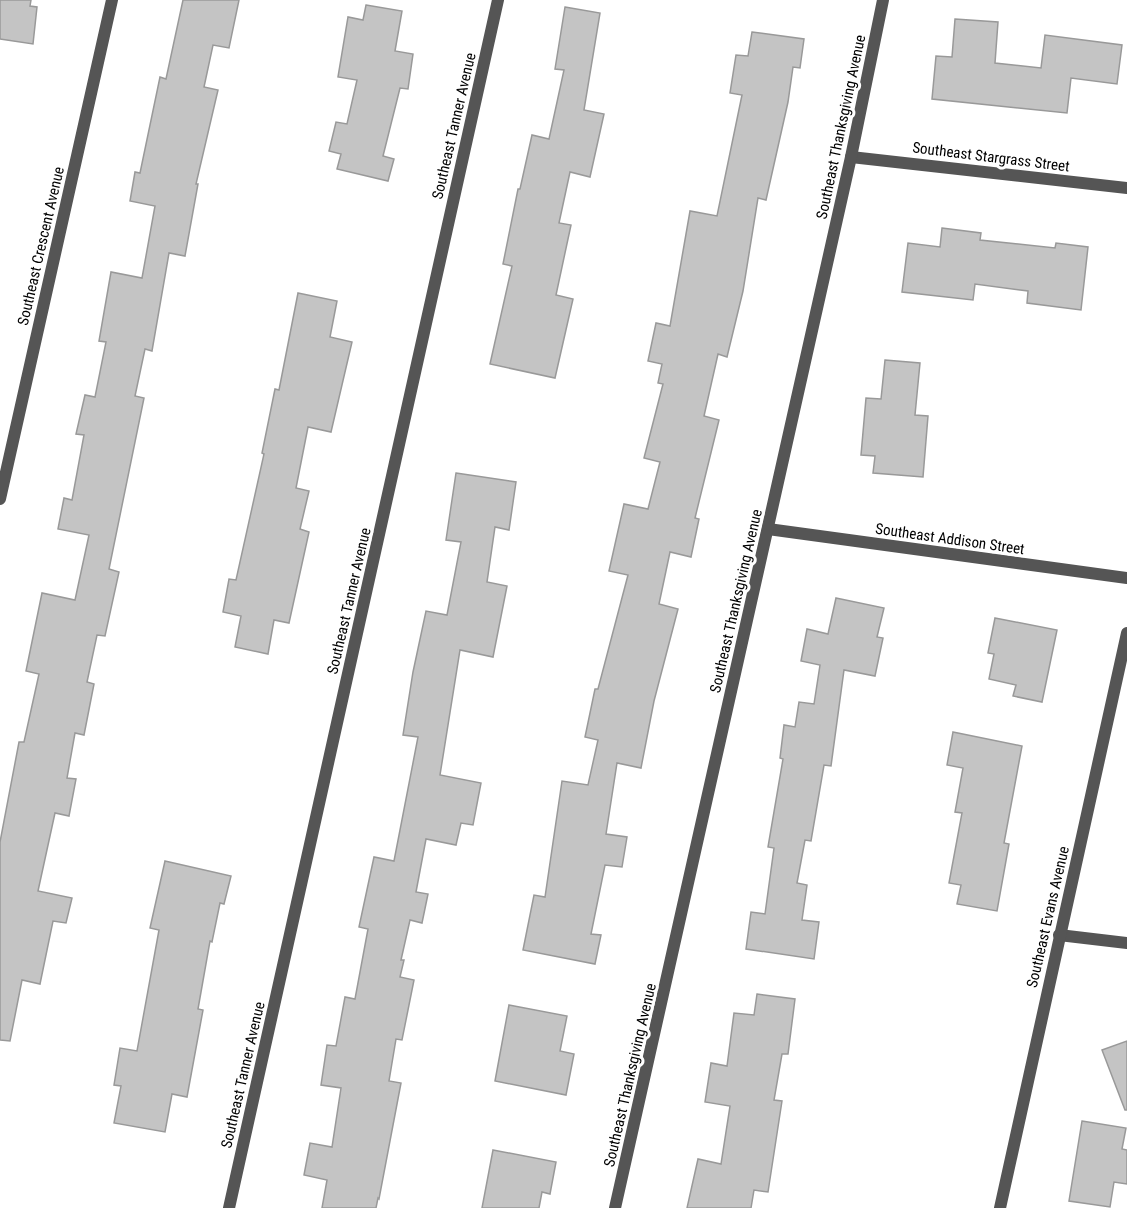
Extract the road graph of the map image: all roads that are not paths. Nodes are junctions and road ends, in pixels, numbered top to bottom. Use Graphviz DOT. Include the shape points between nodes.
graph roads {
  1 [pos="112,0"];
  2 [pos="498,0"];
  3 [pos="883,0"];
  4 [pos="851,157"];
  5 [pos="1127,188"];
  6 [pos="0,499"];
  7 [pos="768,529"];
  8 [pos="1127,578"];
  9 [pos="1127,633"];
  10 [pos="1059,935"];
  11 [pos="1127,943"];
  12 [pos="229,1208"];
  13 [pos="615,1208"];
  14 [pos="1000,1208"];
  1 -- 6 [label="street, Southeast Crescent Avenue"];
  2 -- 12 [label="street, Southeast Tanner Avenue"];
  3 -- 4 [label="street, Southeast Thanksgiving Avenue"];
  4 -- 5 [label="street, Southeast Stargrass Street"];
  4 -- 7 [label="street, Southeast Thanksgiving Avenue"];
  7 -- 8 [label="street, Southeast Addison Street"];
  7 -- 13 [label="street, Southeast Thanksgiving Avenue"];
  9 -- 10 [label="street, Southeast Evans Avenue"];
  10 -- 11 [label="street"];
  10 -- 14 [label="street, Southeast Evans Avenue"];
}
